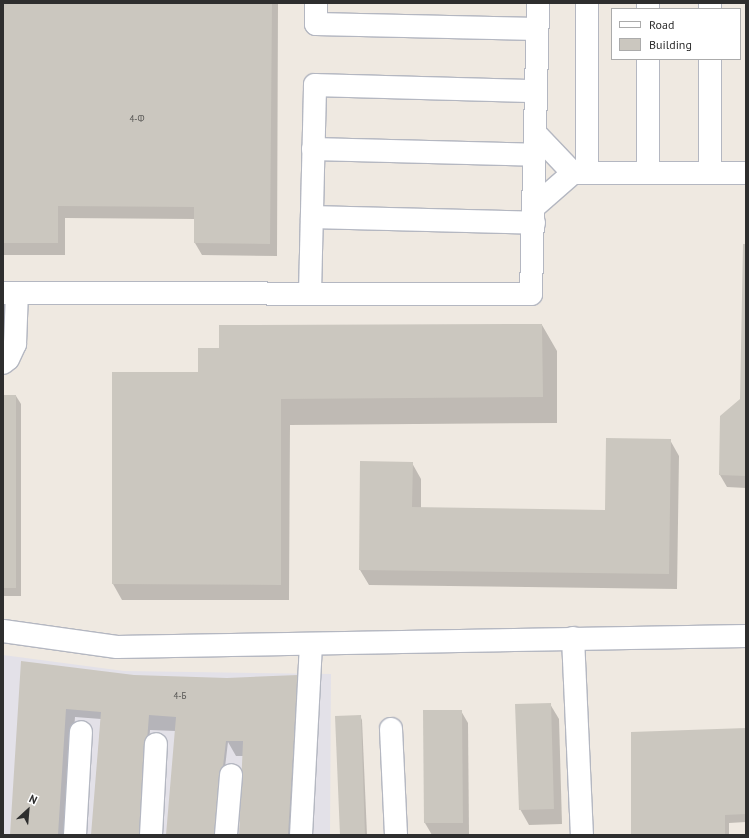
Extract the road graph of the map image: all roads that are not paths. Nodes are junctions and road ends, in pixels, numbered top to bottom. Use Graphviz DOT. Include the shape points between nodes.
graph roads {
  1 [pos="316,3"];
  2 [pos="538,3"];
  3 [pos="587,3"];
  4 [pos="537,29"];
  5 [pos="648,60"];
  6 [pos="710,60"];
  7 [pos="536,91"];
  8 [pos="535,133"];
  9 [pos="313,150"];
  10 [pos="535,155"];
  11 [pos="580,173"];
  12 [pos="648,173"];
  13 [pos="710,173"];
  14 [pos="746,173"];
  15 [pos="534,215"];
  16 [pos="312,217"];
  17 [pos="10,293"];
  18 [pos="310,293"];
  19 [pos="3,363"];
  20 [pos="3,631"];
  21 [pos="746,636"];
  22 [pos="573,638"];
  23 [pos="311,645"];
  24 [pos="391,729"];
  25 [pos="81,732"];
  26 [pos="156,744"];
  27 [pos="231,775"];
  28 [pos="74,835"];
  29 [pos="150,835"];
  30 [pos="226,835"];
  31 [pos="300,835"];
  32 [pos="396,835"];
  33 [pos="582,835"];
  1 -- 4 [label="lane" via="316,24"];
  2 -- 4 [label="lane"];
  3 -- 11 [label="lane"];
  4 -- 7 [label="lane"];
  5 -- 12 [label="lane"];
  6 -- 13 [label="lane"];
  7 -- 8 [label="lane"];
  7 -- 9 [label="lane" via="315,85"];
  8 -- 10 [label="lane"];
  8 -- 11 [label="lane"];
  9 -- 10 [label="lane"];
  9 -- 16 [label="lane"];
  10 -- 15 [label="lane"];
  11 -- 12 [label="lane"];
  11 -- 15 [label="lane"];
  12 -- 13 [label="lane"];
  13 -- 14 [label="lane"];
  15 -- 16 [label="lane"];
  15 -- 18 [label="lane" via="531,294"];
  16 -- 18 [label="lane"];
  17 -- 18 [label="lane"];
  17 -- 19 [label="lane" via="15,344 8,359"];
  20 -- 23 [label="lane" via="117,647"];
  21 -- 22 [label="lane"];
  22 -- 23 [label="lane"];
  22 -- 33 [label="lane"];
  23 -- 31 [label="lane"];
  24 -- 32 [label="lane"];
  25 -- 28 [label="lane"];
  26 -- 29 [label="lane"];
  27 -- 30 [label="lane"];
}
